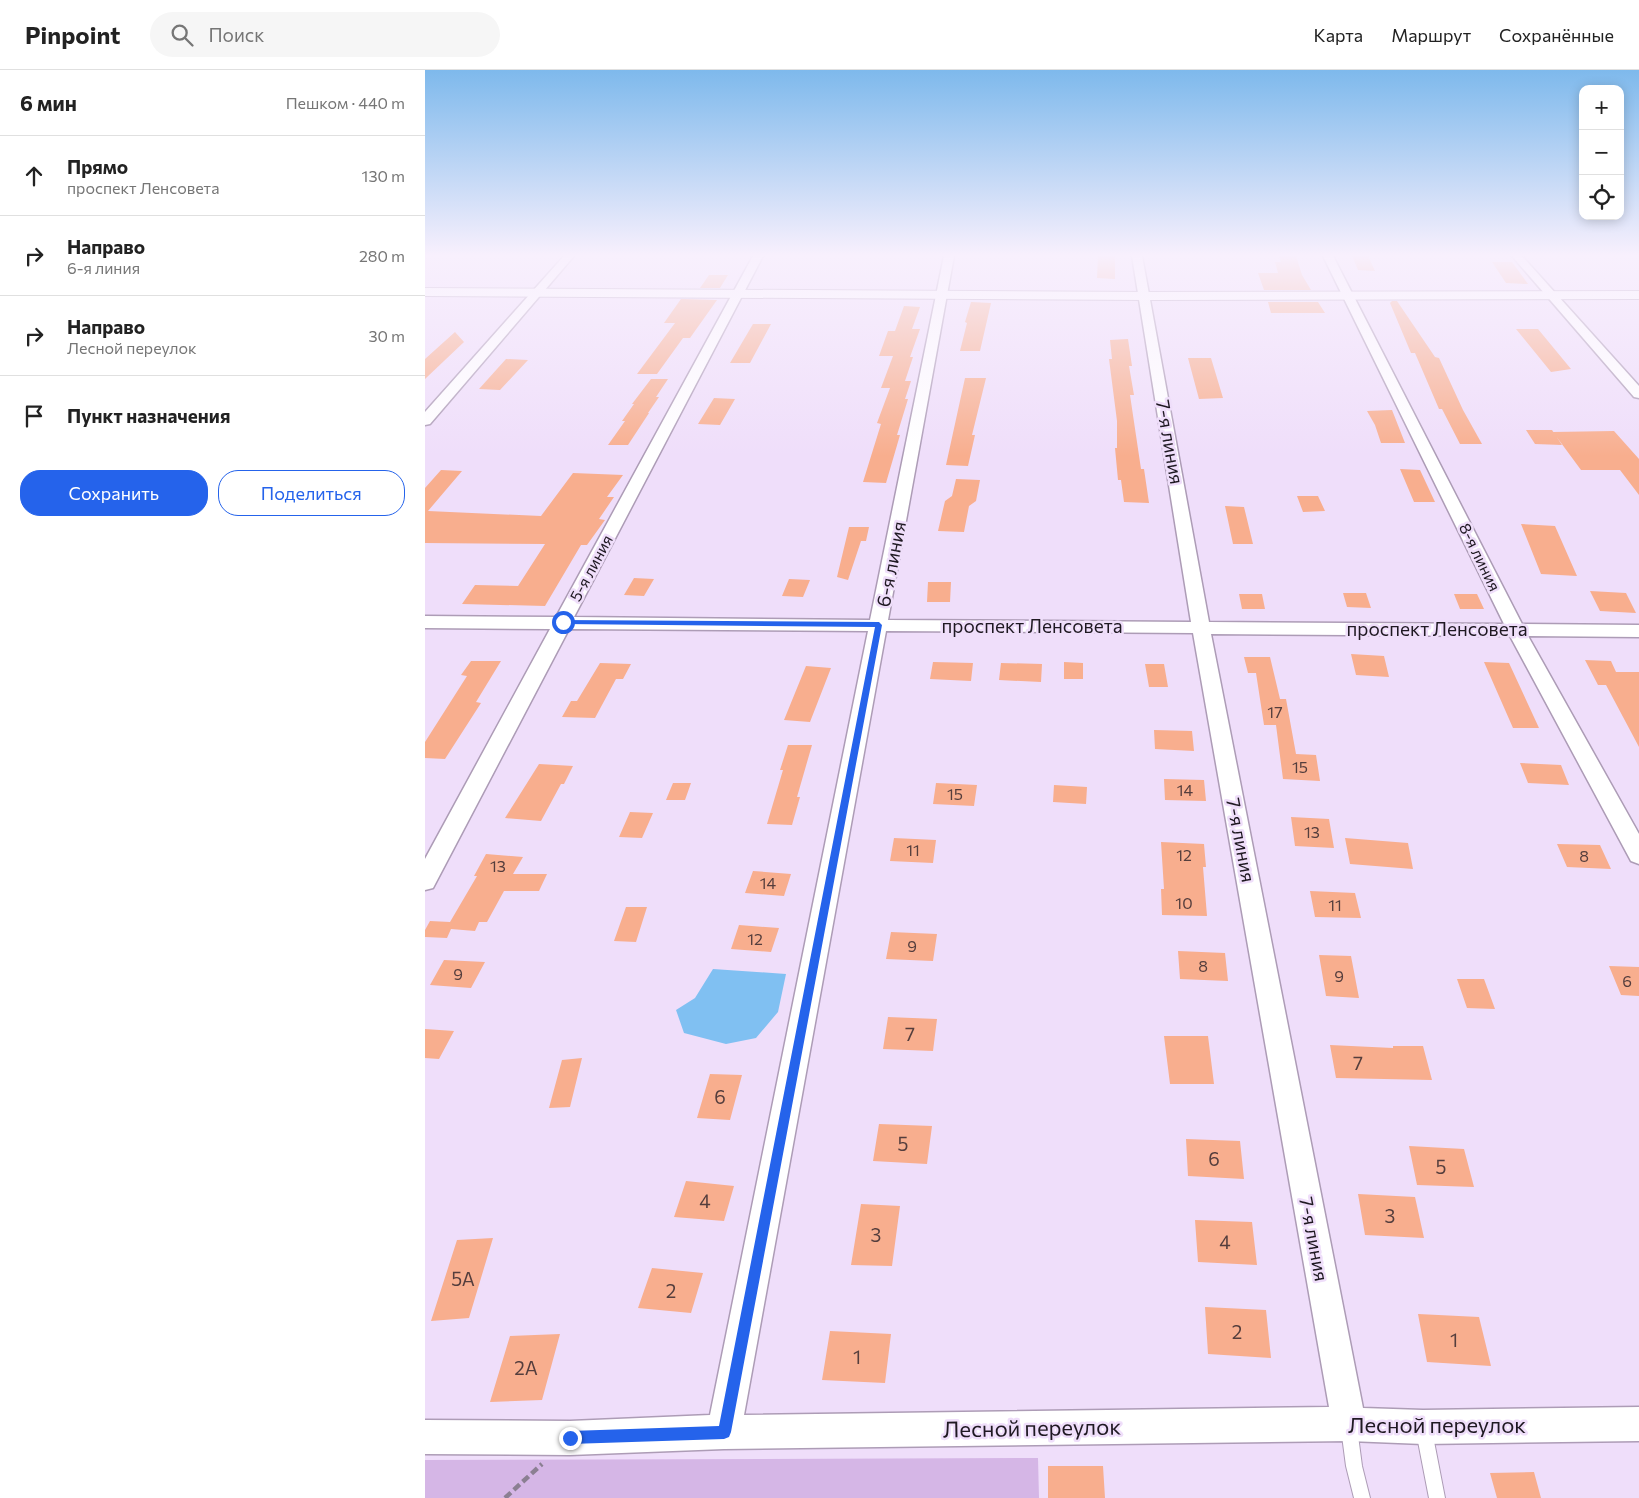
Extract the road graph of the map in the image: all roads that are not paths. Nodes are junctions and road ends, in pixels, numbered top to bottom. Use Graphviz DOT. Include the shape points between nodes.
graph roads {
  1 [pos="511,323"];
  2 [pos="721,323"];
  3 [pos="937,323"];
  4 [pos="1150,323"];
  5 [pos="1363,323"];
  6 [pos="1575,323"];
  7 [pos="1639,394"];
  8 [pos="425,422"];
  9 [pos="425,622"];
  10 [pos="563,622"];
  11 [pos="879,625"];
  12 [pos="1201,627"];
  13 [pos="1515,629"];
  14 [pos="1639,631"];
  15 [pos="1639,855"];
  16 [pos="425,881"];
  17 [pos="1349,1424"];
  18 [pos="1639,1424"];
  19 [pos="1423,1427"];
  20 [pos="724,1432"];
  21 [pos="425,1437"];
  22 [pos="1362,1498"];
  23 [pos="1437,1498"];
  1 -- 8 [label="street"];
  2 -- 10 [label="street, 5-я линия"];
  3 -- 11 [label="street, 6-я линия"];
  4 -- 12 [label="street, 7-я линия"];
  5 -- 13 [label="street, 8-я линия"];
  6 -- 7 [label="street"];
  9 -- 10 [label="street, проспект Ленсовета"];
  10 -- 11 [label="street, проспект Ленсовета"];
  10 -- 16 [label="street, 5-я линия"];
  11 -- 12 [label="street, проспект Ленсовета"];
  11 -- 20 [label="street, 6-я линия"];
  12 -- 13 [label="street, проспект Ленсовета"];
  12 -- 17 [label="street, 7-я линия"];
  13 -- 14 [label="street, проспект Ленсовета"];
  13 -- 15 [label="street, 8-я линия"];
  17 -- 19 [label="street, Лесной переулок"];
  17 -- 20 [label="street, Лесной переулок"];
  17 -- 22 [label="lane"];
  18 -- 19 [label="street, Лесной переулок"];
  19 -- 23 [label="lane"];
  20 -- 21 [label="street, Лесной переулок" via="570,1438"];
}
